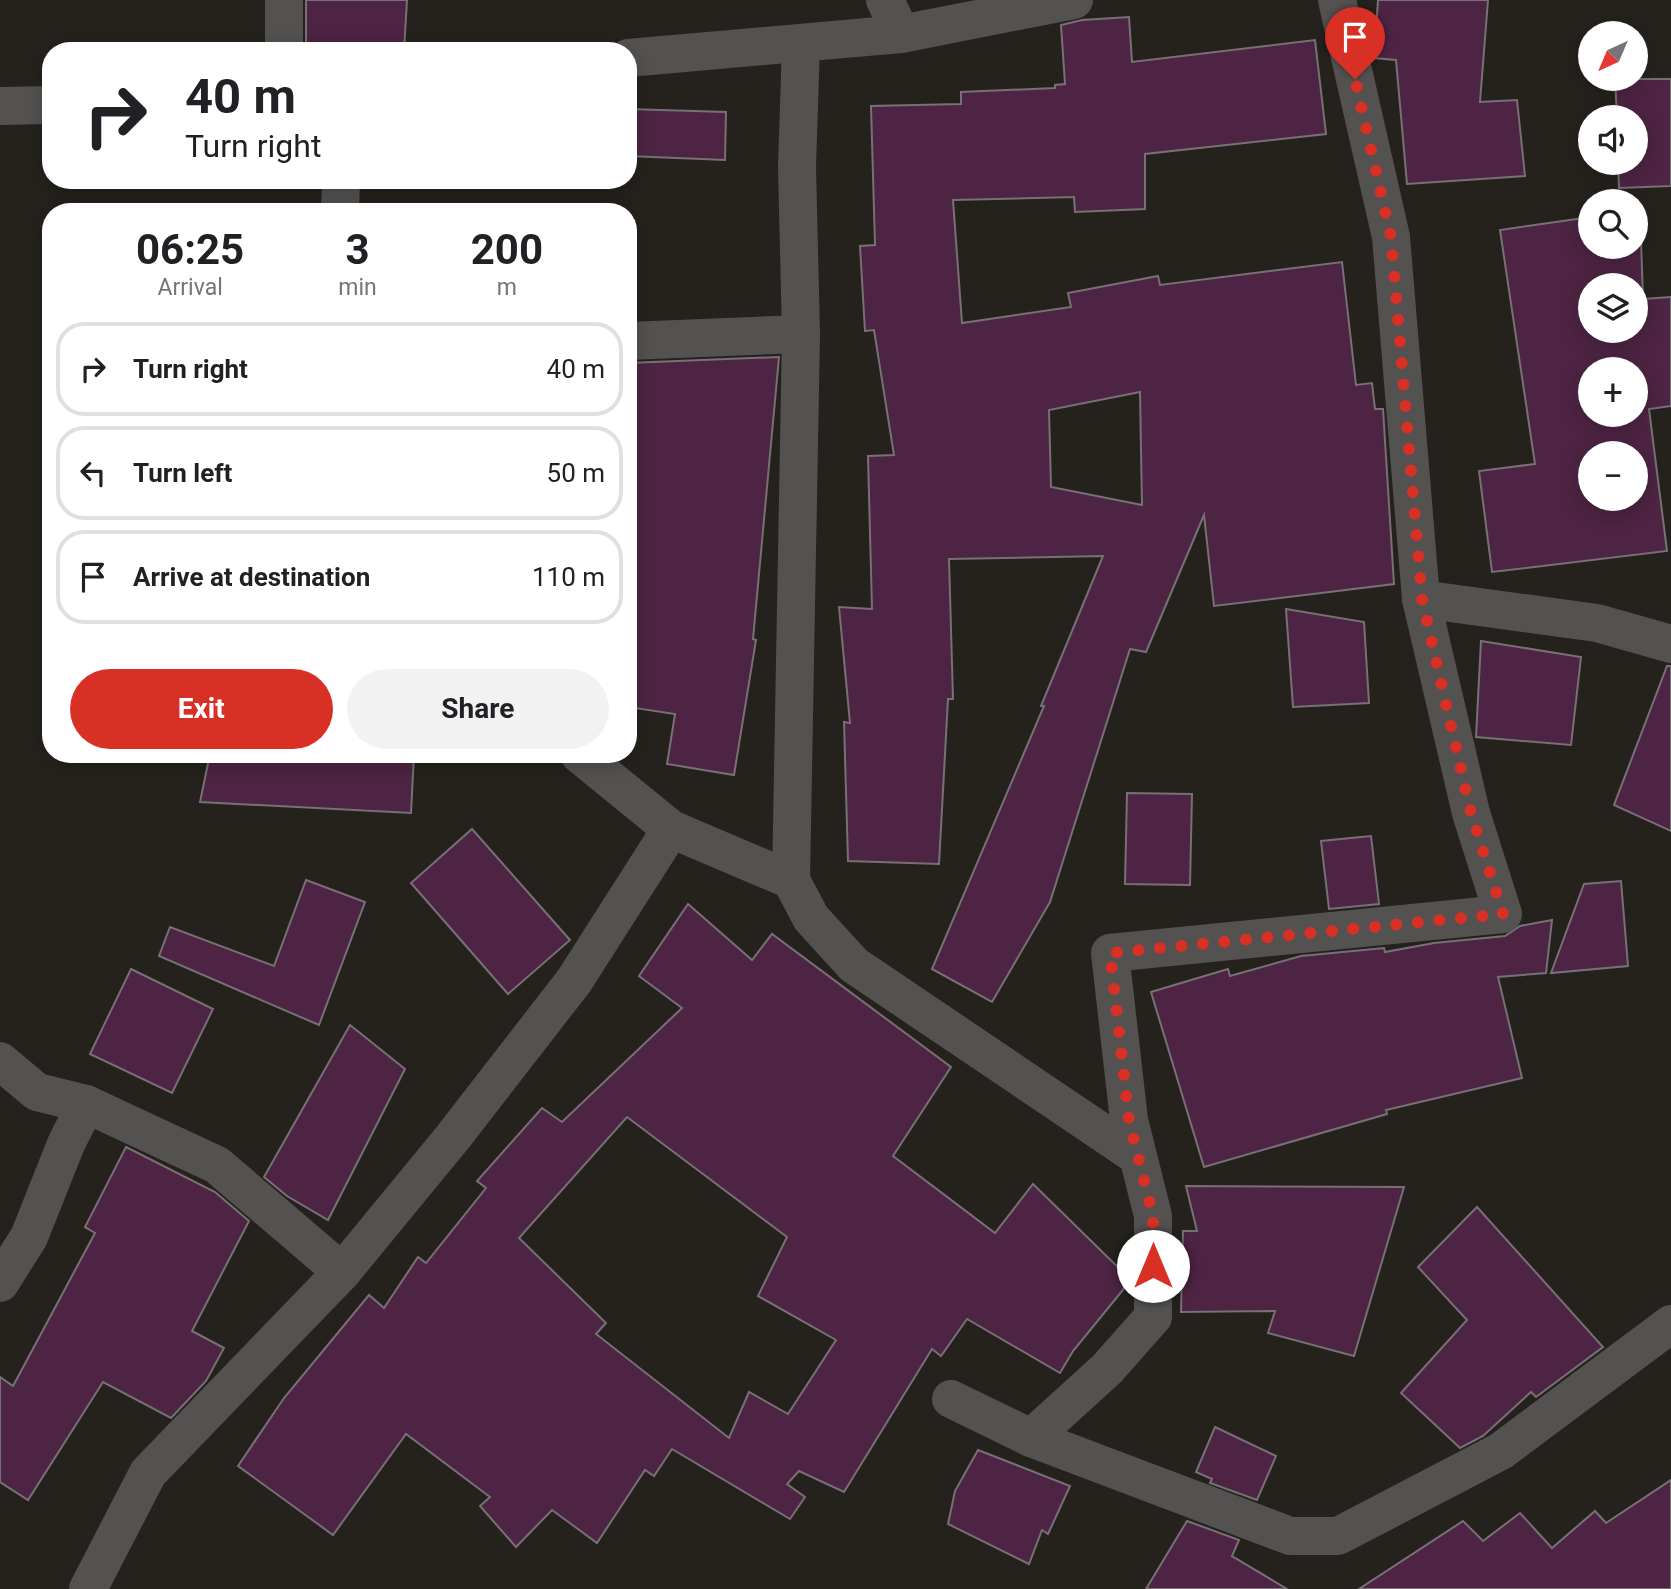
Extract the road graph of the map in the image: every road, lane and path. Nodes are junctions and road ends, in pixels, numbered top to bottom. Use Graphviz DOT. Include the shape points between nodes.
graph roads {
  1 [pos="284,0"];
  2 [pos="885,0"];
  3 [pos="1074,0"];
  4 [pos="1337,0"];
  5 [pos="901,34"];
  6 [pos="284,42"];
  7 [pos="801,44"];
  8 [pos="637,57"];
  9 [pos="42,105"];
  10 [pos="0,106"];
  11 [pos="801,334"];
  12 [pos="637,341"];
  13 [pos="1422,599"];
  14 [pos="1671,643"];
  15 [pos="590,763"];
  16 [pos="671,829"];
  17 [pos="791,880"];
  18 [pos="0,1061"];
  19 [pos="86,1104"];
  20 [pos="1137,1156"];
  21 [pos="342,1272"];
  22 [pos="0,1283"];
  23 [pos="1671,1324"];
  24 [pos="951,1399"];
  25 [pos="1031,1438"];
  26 [pos="88,1589"];
  1 -- 6 [label="street"];
  2 -- 5 [label="street"];
  3 -- 5 [label="street"];
  4 -- 13 [label="street" via="1391,237"];
  5 -- 7 [label="street"];
  7 -- 8 [label="street"];
  7 -- 11 [label="street" via="797,167"];
  9 -- 10 [label="street"];
  11 -- 12 [label="street"];
  11 -- 17 [label="street"];
  13 -- 14 [label="street" via="1597,623"];
  13 -- 20 [label="street" via="1471,813 1503,914 1110,953"];
  15 -- 16 [label="street"];
  16 -- 17 [label="street"];
  16 -- 21 [label="street" via="574,981"];
  17 -- 20 [label="street" via="811,918 854,965"];
  18 -- 19 [label="street" via="37,1092"];
  19 -- 21 [label="street" via="216,1164"];
  19 -- 22 [label="street" via="29,1237"];
  20 -- 25 [label="street" via="1153,1216 1153,1317 1107,1369"];
  21 -- 26 [label="street" via="148,1473"];
  23 -- 25 [label="street" via="1501,1451 1338,1536 1290,1536"];
  24 -- 25 [label="street"];
}
